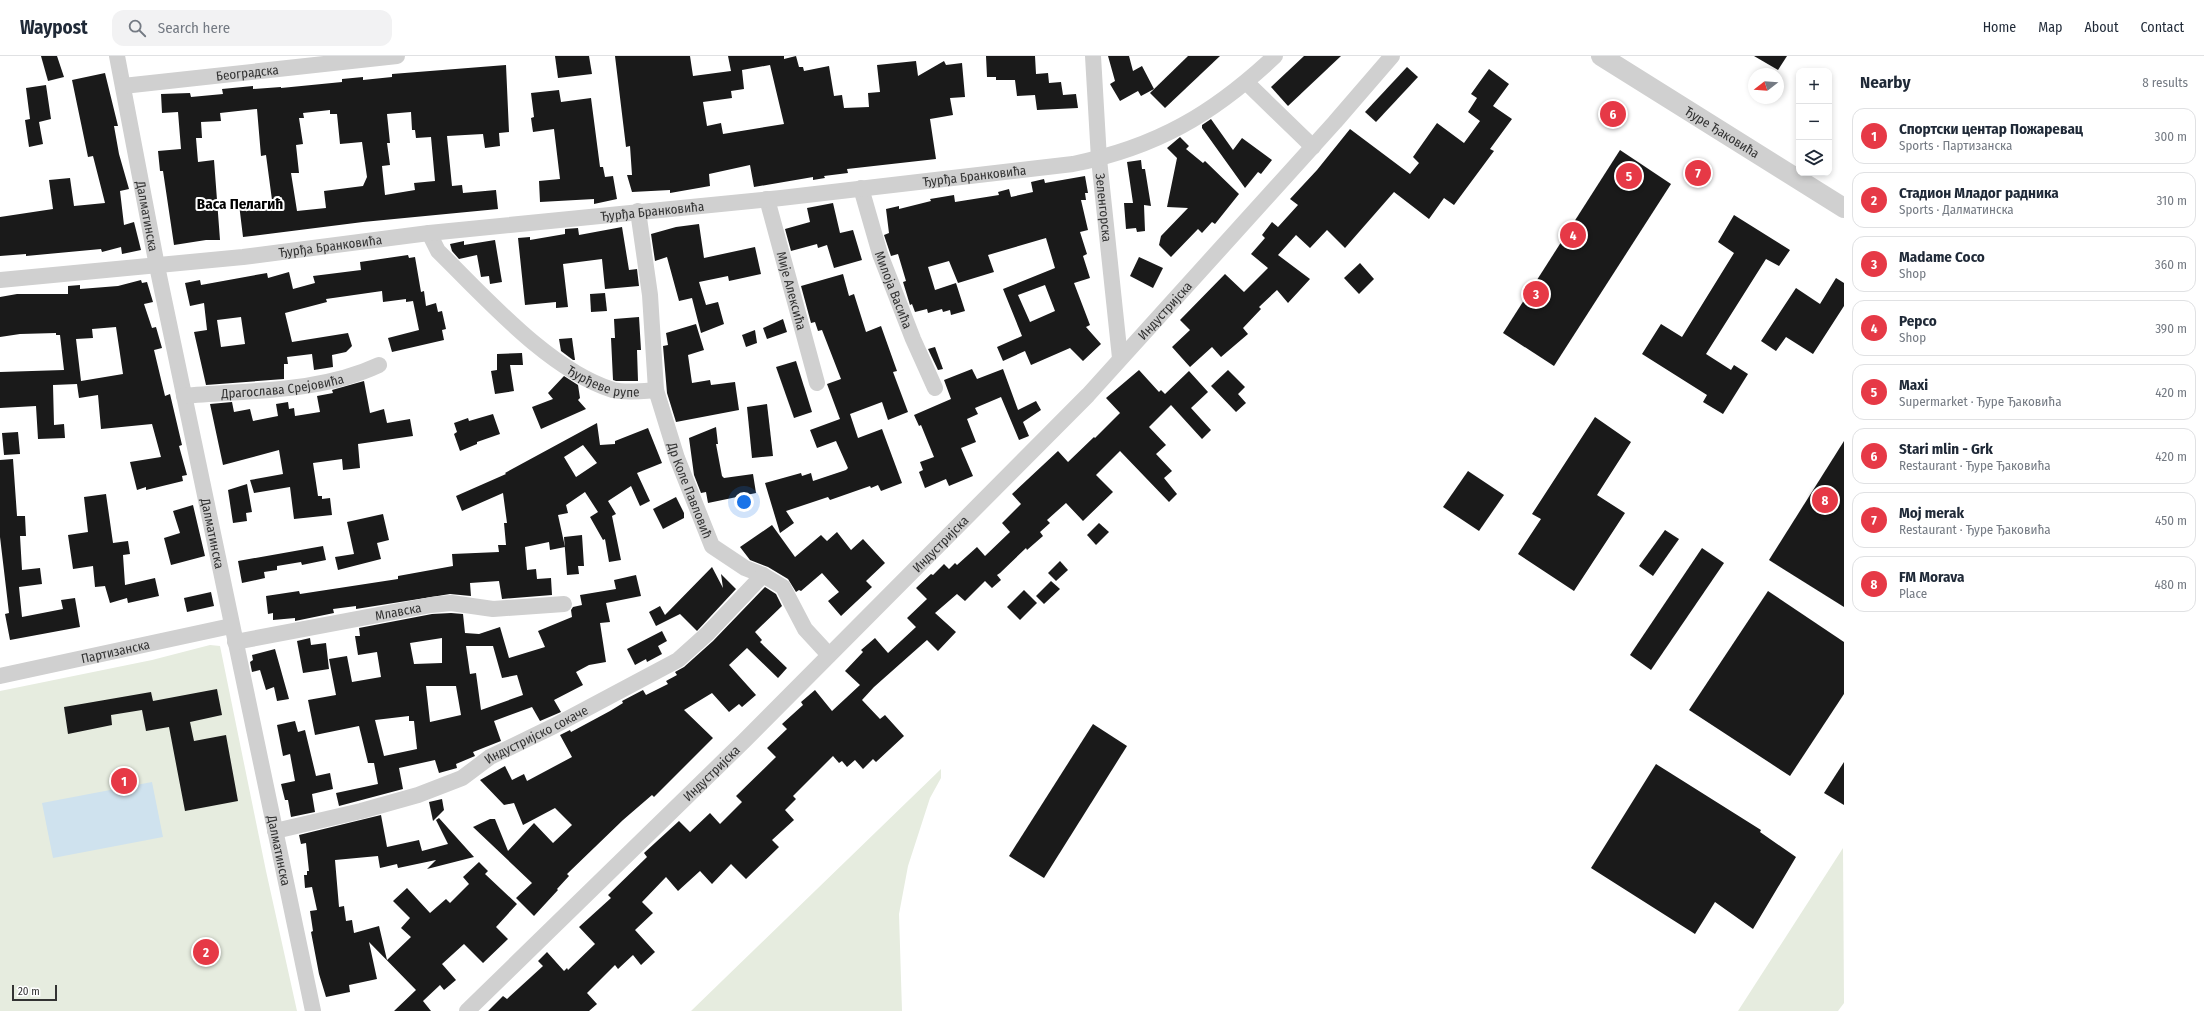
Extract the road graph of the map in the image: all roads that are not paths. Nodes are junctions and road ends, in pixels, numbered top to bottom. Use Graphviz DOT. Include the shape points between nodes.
graph roads {
  1 [pos="117,56"];
  2 [pos="396,56"];
  3 [pos="1094,56"];
  4 [pos="1275,56"];
  5 [pos="1392,56"];
  6 [pos="1601,56"];
  7 [pos="1247,82"];
  8 [pos="123,86"];
  9 [pos="1313,147"];
  10 [pos="1099,159"];
  11 [pos="861,188"];
  12 [pos="767,198"];
  13 [pos="1844,208"];
  14 [pos="638,212"];
  15 [pos="429,233"];
  16 [pos="157,266"];
  17 [pos="0,280"];
  18 [pos="1120,358"];
  19 [pos="379,365"];
  20 [pos="817,383"];
  21 [pos="935,388"];
  22 [pos="656,390"];
  23 [pos="184,396"];
  24 [pos="763,575"];
  25 [pos="564,604"];
  26 [pos="232,626"];
  27 [pos="235,642"];
  28 [pos="829,655"];
  29 [pos="0,676"];
  30 [pos="275,831"];
  31 [pos="312,1011"];
  32 [pos="467,1011"];
  1 -- 8 [label="street, Далматинска"];
  2 -- 8 [label="street, Београдска"];
  3 -- 10 [label="street, Зеленгорска"];
  4 -- 7 [label="street, Ђурђа Бранковића"];
  5 -- 9 [label="street, Индустријска"];
  6 -- 13 [label="street, Ђуре Ђаковића"];
  7 -- 9 [label="street"];
  7 -- 10 [label="street, Ђурђа Бранковића" via="1200,117 1169,134"];
  8 -- 16 [label="street, Далматинска"];
  9 -- 18 [label="street, Индустријска"];
  10 -- 11 [label="street, Ђурђа Бранковића" via="1037,170"];
  10 -- 18 [label="street, Зеленгорска"];
  11 -- 12 [label="street, Ђурђа Бранковића"];
  11 -- 21 [label="street, Милоја Васића" via="880,254"];
  12 -- 14 [label="street, Ђурђа Бранковића"];
  12 -- 20 [label="street, Мије Алексића"];
  14 -- 15 [label="street, Ђурђа Бранковића"];
  14 -- 22 [label="street, Ђурђеве рупе" via="650,295"];
  15 -- 16 [label="street, Ђурђа Бранковића"];
  15 -- 22 [label="street, Ђурђеве рупе" via="438,251 549,354 588,379 614,390"];
  16 -- 17 [label="street, Ђурђа Бранковића"];
  16 -- 23 [label="street, Далматинска"];
  18 -- 28 [label="street, Индустријска" via="1088,395"];
  19 -- 23 [label="street, Драгослава Срејовића" via="349,376 297,386"];
  22 -- 24 [label="street, Др Коле Павловић" via="677,458 712,546 745,568"];
  23 -- 26 [label="street, Далматинска"];
  24 -- 28 [label="street, Др Коле Павловић" via="783,587 805,629"];
  24 -- 30 [label="street, Индустријско сокаче" via="707,634 678,660 490,757 462,778 418,795"];
  25 -- 27 [label="street, Млавска" via="493,609 451,604 431,605"];
  26 -- 27 [label="street, Далматинска"];
  26 -- 29 [label="street, Партизанска"];
  27 -- 30 [label="street, Далматинска"];
  28 -- 32 [label="street, Индустријска"];
  30 -- 31 [label="street, Далматинска"];
}
